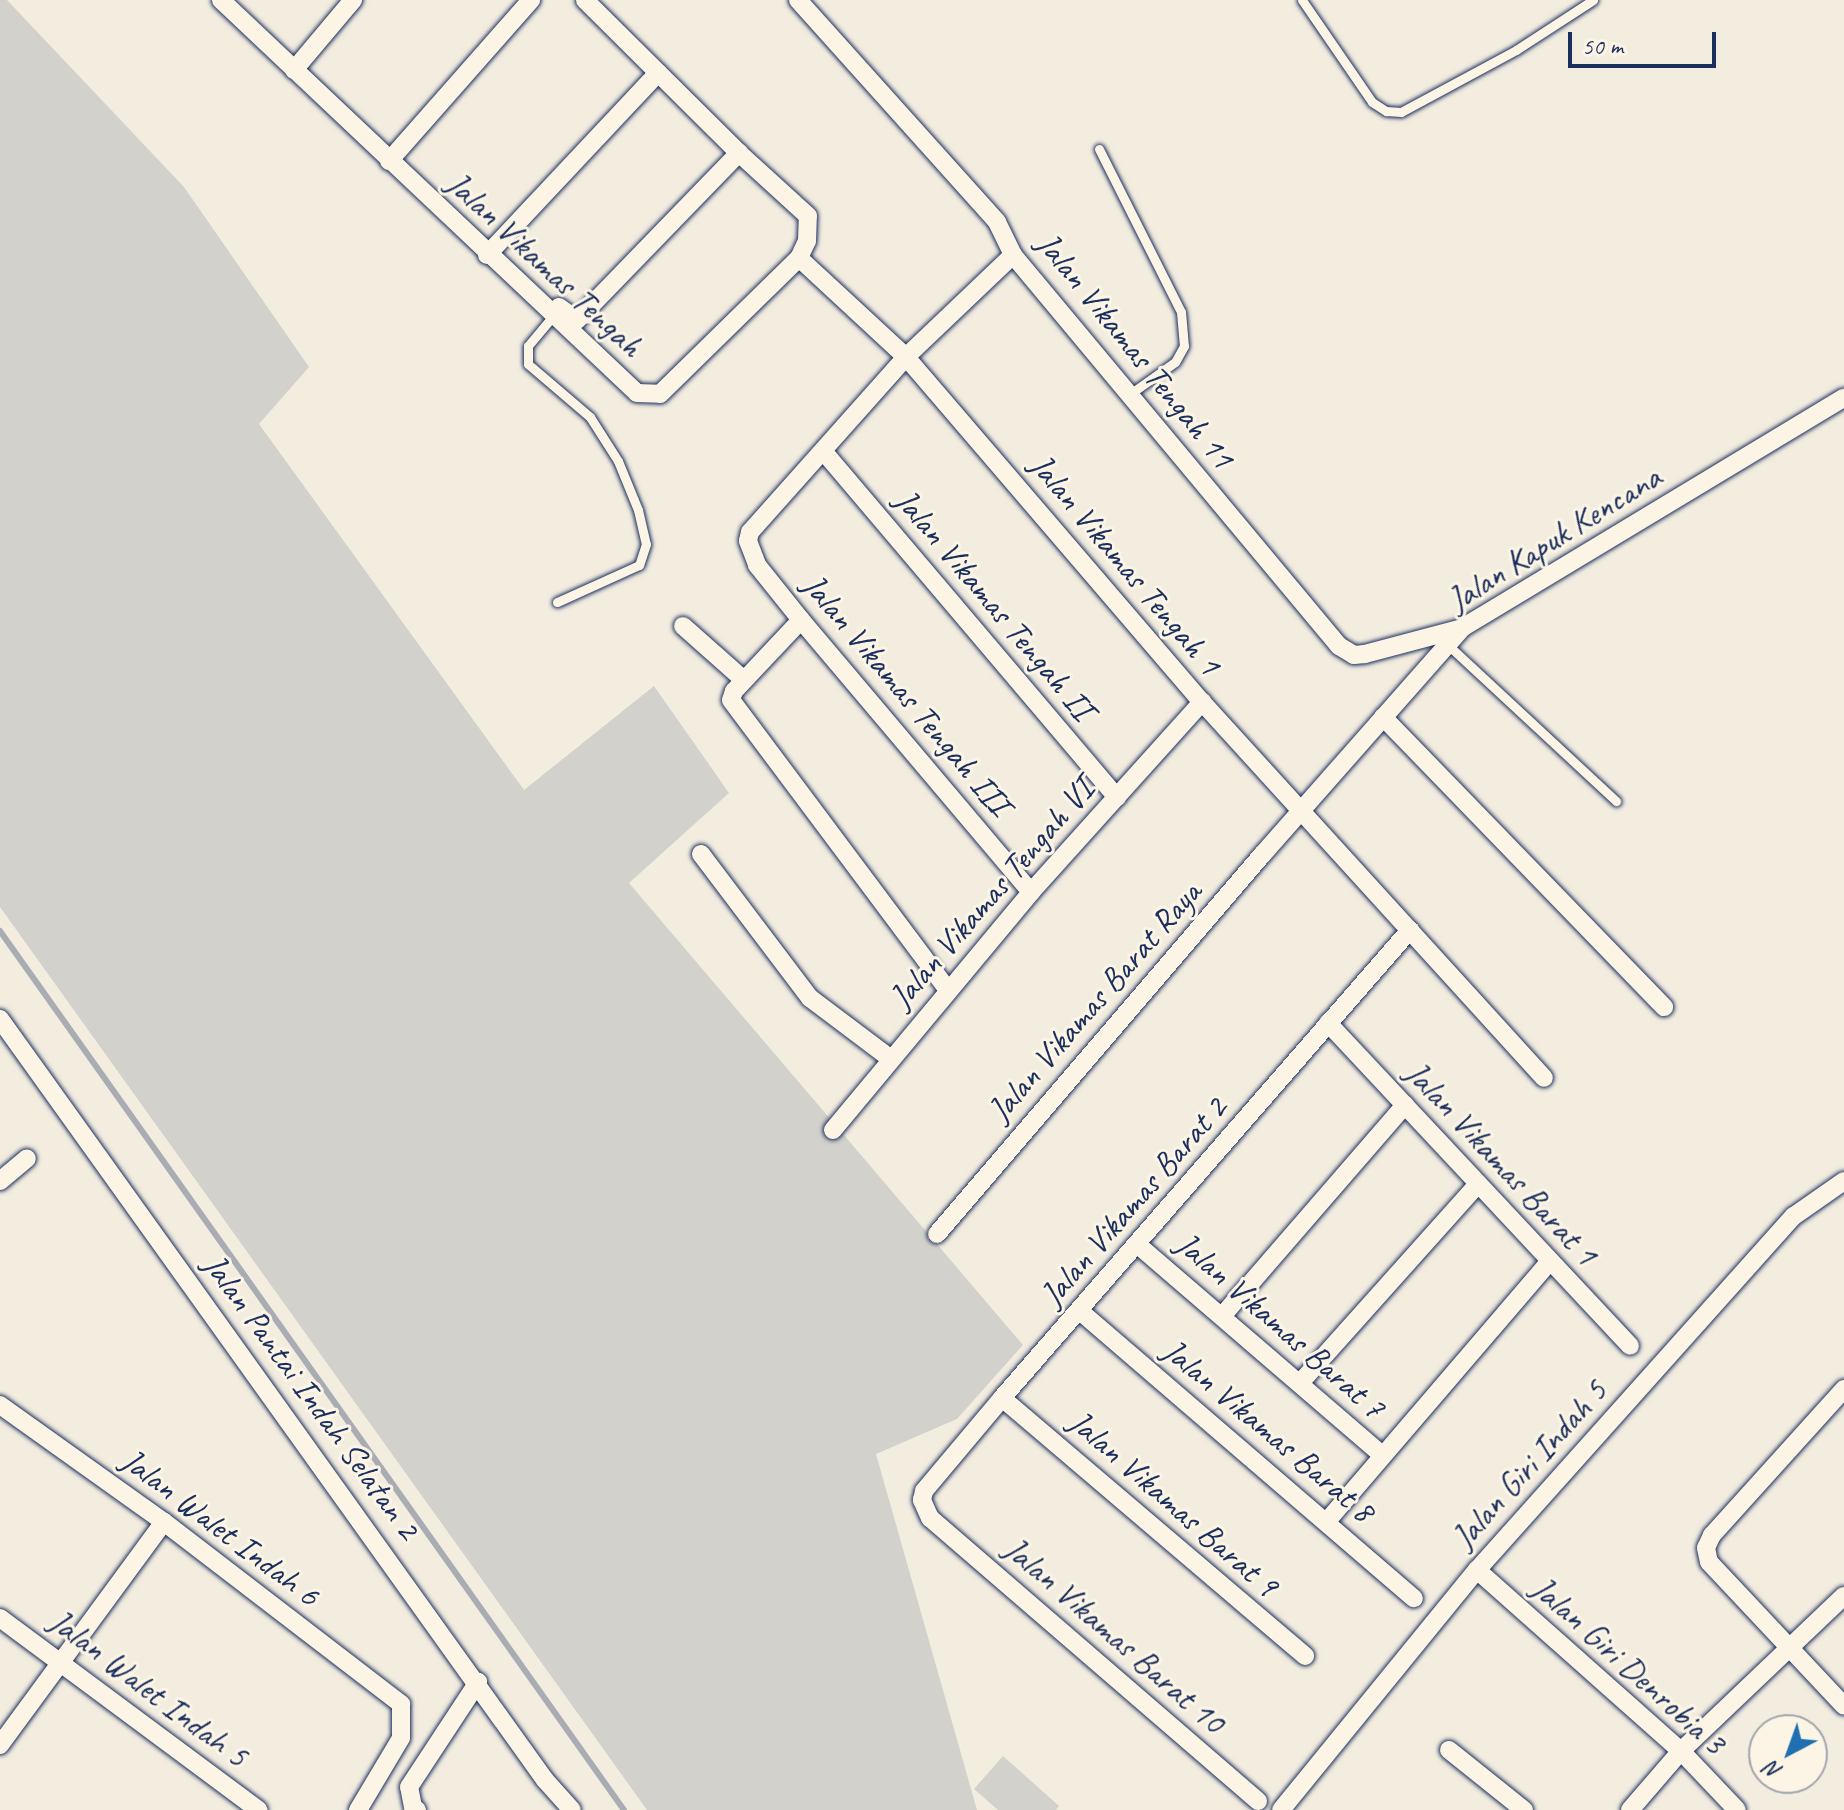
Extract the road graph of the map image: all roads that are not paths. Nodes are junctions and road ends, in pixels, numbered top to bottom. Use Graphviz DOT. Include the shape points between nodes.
graph roads {
  1 [pos="221,0"];
  2 [pos="353,0"];
  3 [pos="531,0"];
  4 [pos="585,0"];
  5 [pos="798,0"];
  6 [pos="1302,0"];
  7 [pos="1593,0"];
  8 [pos="294,70"];
  9 [pos="658,73"];
  10 [pos="1099,149"];
  11 [pos="739,153"];
  12 [pos="389,161"];
  13 [pos="487,255"];
  14 [pos="1013,255"];
  15 [pos="799,258"];
  16 [pos="552,308"];
  17 [pos="906,357"];
  18 [pos="1130,394"];
  19 [pos="1844,398"];
  20 [pos="824,452"];
  21 [pos="557,602"];
  22 [pos="801,620"];
  23 [pos="683,626"];
  24 [pos="1462,628"];
  25 [pos="1447,644"];
  26 [pos="744,680"];
  27 [pos="1202,702"];
  28 [pos="1383,717"];
  29 [pos="1117,797"];
  30 [pos="1616,801"];
  31 [pos="1300,810"];
  32 [pos="701,854"];
  33 [pos="1031,892"];
  34 [pos="1410,930"];
  35 [pos="948,990"];
  36 [pos="1664,1007"];
  37 [pos="0,1019"];
  38 [pos="1328,1023"];
  39 [pos="891,1059"];
  40 [pos="1544,1078"];
  41 [pos="1405,1105"];
  42 [pos="833,1130"];
  43 [pos="27,1158"];
  44 [pos="2,1176"];
  45 [pos="1844,1181"];
  46 [pos="1478,1184"];
  47 [pos="937,1234"];
  48 [pos="1138,1245"];
  49 [pos="1549,1262"];
  50 [pos="1081,1312"];
  51 [pos="1223,1315"];
  52 [pos="1630,1346"];
  53 [pos="1300,1383"];
  54 [pos="1844,1389"];
  55 [pos="1002,1398"];
  56 [pos="0,1405"];
  57 [pos="1382,1455"];
  58 [pos="930,1518"];
  59 [pos="1328,1520"];
  60 [pos="164,1522"];
  61 [pos="1477,1570"];
  62 [pos="1844,1596"];
  63 [pos="1414,1598"];
  64 [pos="0,1618"];
  65 [pos="1790,1647"];
  66 [pos="1305,1656"];
  67 [pos="59,1660"];
  68 [pos="478,1682"];
  69 [pos="1844,1706"];
  70 [pos="0,1745"];
  71 [pos="1449,1750"];
  72 [pos="1681,1751"];
  73 [pos="1258,1801"];
  74 [pos="259,1810"];
  75 [pos="358,1810"];
  76 [pos="417,1810"];
  77 [pos="572,1810"];
  78 [pos="1281,1810"];
  79 [pos="1524,1810"];
  80 [pos="1630,1810"];
  81 [pos="1737,1810"];
  1 -- 8 [label="street, Jalan Vikamas Tengah"];
  2 -- 8 [label="street"];
  3 -- 12 [label="street"];
  4 -- 9 [label="street"];
  5 -- 14 [label="street, Jalan Vikamas Tengah 11" via="997,222"];
  6 -- 7 [label="lane" via="1372,102 1401,112 1516,50"];
  8 -- 12 [label="street, Jalan Vikamas Tengah"];
  9 -- 11 [label="street"];
  9 -- 13 [label="street"];
  10 -- 18 [label="lane" via="1181,312 1184,346 1175,362"];
  11 -- 15 [label="street" via="808,216 807,241"];
  11 -- 16 [label="street" via="577,320"];
  12 -- 13 [label="street, Jalan Vikamas Tengah"];
  13 -- 16 [label="street, Jalan Vikamas Tengah"];
  14 -- 17 [label="street"];
  14 -- 18 [label="street, Jalan Vikamas Tengah 11"];
  15 -- 16 [label="street, Jalan Vikamas Tengah" via="660,394 637,393"];
  15 -- 17 [label="street, Jalan Vikamas Tengah 1"];
  16 -- 21 [label="lane" via="528,346 528,364 590,417 618,461 646,544 639,565"];
  17 -- 20 [label="street"];
  17 -- 27 [label="street, Jalan Vikamas Tengah 1"];
  18 -- 24 [label="street, Jalan Vikamas Tengah 11" via="1339,646 1354,655 1365,654"];
  19 -- 24 [label="street, Jalan Kapuk Kencana"];
  20 -- 22 [label="street, Jalan Vikamas Tengah III" via="750,532 748,541 757,565"];
  20 -- 29 [label="street, Jalan Vikamas Tengah II"];
  22 -- 26 [label="street"];
  22 -- 33 [label="street, Jalan Vikamas Tengah III"];
  23 -- 26 [label="street"];
  24 -- 25 [label="street, Jalan Kapuk Kencana"];
  25 -- 28 [label="street, Jalan Kapuk Kencana"];
  25 -- 30 [label="lane"];
  26 -- 35 [label="street" via="734,691 734,707"];
  27 -- 29 [label="street, Jalan Vikamas Tengah VI"];
  27 -- 31 [label="street, Jalan Vikamas Tengah 1"];
  28 -- 31 [label="street, Jalan Kapuk Kencana"];
  28 -- 36 [label="street"];
  29 -- 33 [label="street, Jalan Vikamas Tengah VI"];
  31 -- 34 [label="street"];
  31 -- 47 [label="street, Jalan Vikamas Barat Raya"];
  32 -- 39 [label="street" via="810,998"];
  33 -- 35 [label="street, Jalan Vikamas Tengah VI"];
  34 -- 38 [label="street, Jalan Vikamas Barat 2"];
  34 -- 40 [label="street"];
  35 -- 39 [label="street, Jalan Vikamas Tengah VI"];
  37 -- 68 [label="street, Jalan Pantai Indah Selatan 2"];
  38 -- 41 [label="street, Jalan Vikamas Barat 1"];
  38 -- 48 [label="street, Jalan Vikamas Barat 2"];
  39 -- 42 [label="street, Jalan Vikamas Tengah VI"];
  41 -- 46 [label="street, Jalan Vikamas Barat 1"];
  41 -- 51 [label="street"];
  43 -- 44 [label="street"];
  45 -- 61 [label="street, Jalan Giri Indah 5" via="1794,1216"];
  46 -- 49 [label="street, Jalan Vikamas Barat 1"];
  46 -- 53 [label="street"];
  48 -- 50 [label="street, Jalan Vikamas Barat 2"];
  48 -- 51 [label="street, Jalan Vikamas Barat 7"];
  49 -- 52 [label="street, Jalan Vikamas Barat 1"];
  49 -- 57 [label="street"];
  50 -- 55 [label="street, Jalan Vikamas Barat 2"];
  50 -- 59 [label="street, Jalan Vikamas Barat 8"];
  51 -- 53 [label="street, Jalan Vikamas Barat 7"];
  53 -- 57 [label="street, Jalan Vikamas Barat 7"];
  54 -- 65 [label="street" via="1706,1548 1709,1562"];
  55 -- 58 [label="street, Jalan Vikamas Barat 2" via="924,1491 922,1506"];
  55 -- 66 [label="street, Jalan Vikamas Barat 9"];
  56 -- 60 [label="street, Jalan Walet Indah 6"];
  57 -- 59 [label="street"];
  58 -- 73 [label="street, Jalan Vikamas Barat 10"];
  59 -- 63 [label="street, Jalan Vikamas Barat 8"];
  60 -- 67 [label="street"];
  60 -- 75 [label="street, Jalan Walet Indah 6" via="401,1704 401,1738"];
  61 -- 72 [label="street, Jalan Giri Denrobia 3"];
  61 -- 78 [label="street, Jalan Giri Indah 5"];
  62 -- 65 [label="street"];
  64 -- 67 [label="street, Jalan Walet Indah 5"];
  65 -- 69 [label="street"];
  65 -- 72 [label="street"];
  67 -- 70 [label="street"];
  67 -- 74 [label="street, Jalan Walet Indah 5"];
  68 -- 76 [label="street" via="409,1787"];
  68 -- 77 [label="street, Jalan Pantai Indah Selatan 2" via="545,1780"];
  71 -- 79 [label="street"];
  72 -- 80 [label="street"];
  72 -- 81 [label="street, Jalan Giri Denrobia 3"];
}
